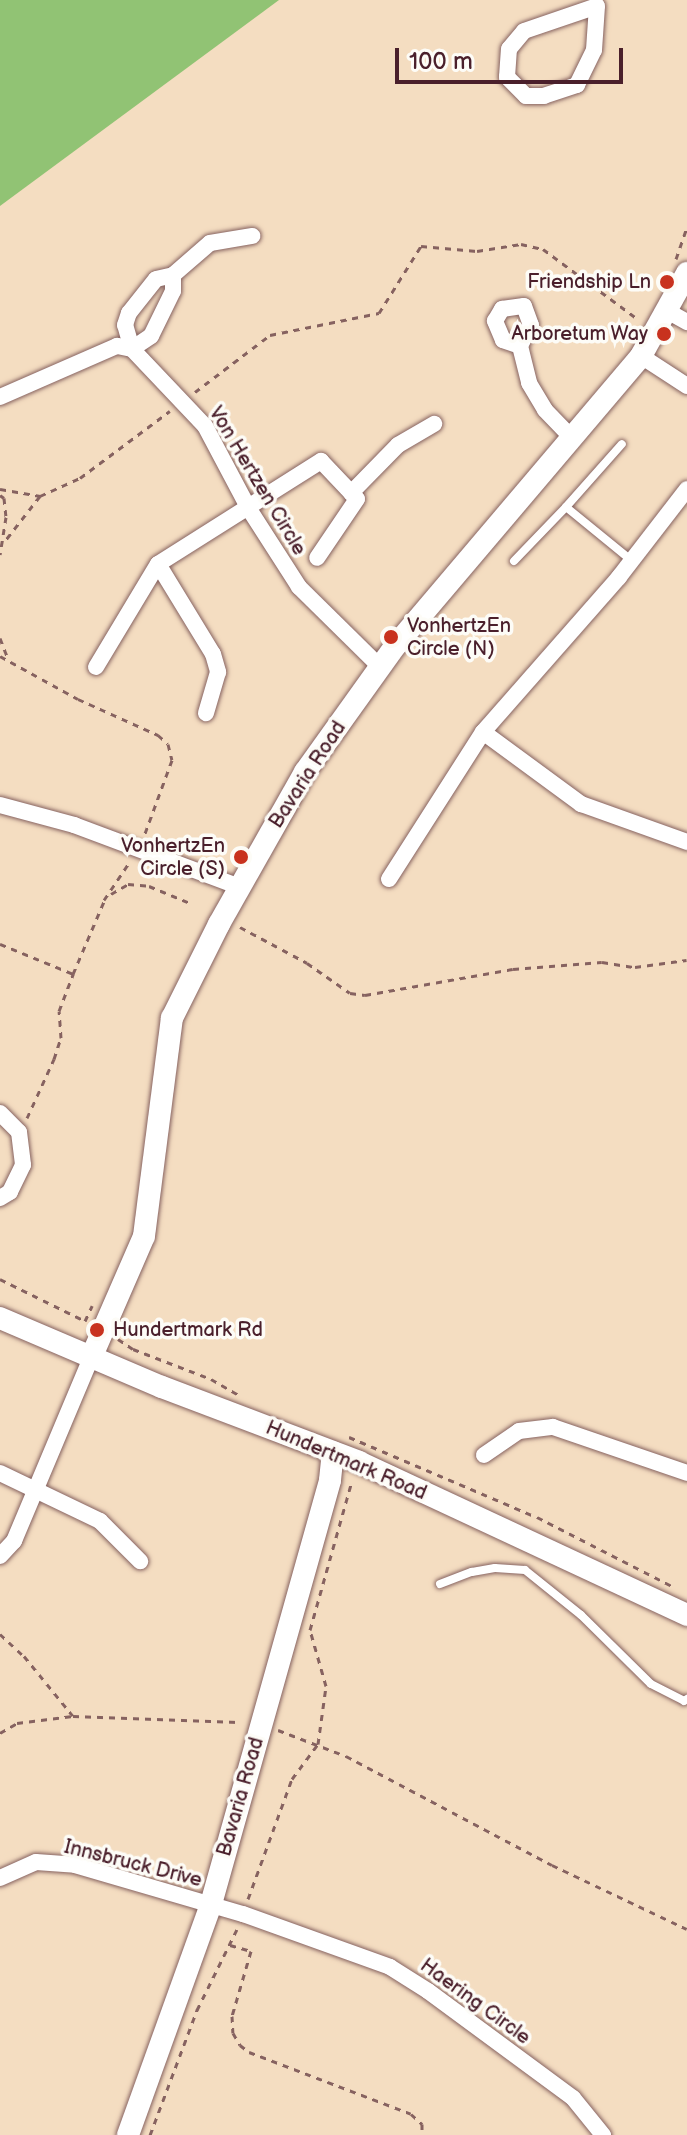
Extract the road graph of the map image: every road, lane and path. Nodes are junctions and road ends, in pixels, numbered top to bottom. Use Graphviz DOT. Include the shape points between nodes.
graph roads {
  1 [pos="598,3"];
  2 [pos="687,227"];
  3 [pos="252,236"];
  4 [pos="679,271"];
  5 [pos="173,275"];
  6 [pos="678,317"];
  7 [pos="645,324"];
  8 [pos="520,346"];
  9 [pos="132,349"];
  10 [pos="641,356"];
  11 [pos="687,386"];
  12 [pos="0,397"];
  13 [pos="182,401"];
  14 [pos="434,424"];
  15 [pos="573,439"];
  16 [pos="622,444"];
  17 [pos="0,489"];
  18 [pos="687,489"];
  19 [pos="351,493"];
  20 [pos="0,495"];
  21 [pos="40,496"];
  22 [pos="566,507"];
  23 [pos="249,509"];
  24 [pos="4,542"];
  25 [pos="0,555"];
  26 [pos="317,558"];
  27 [pos="514,561"];
  28 [pos="632,561"];
  29 [pos="158,564"];
  30 [pos="0,638"];
  31 [pos="0,656"];
  32 [pos="8,659"];
  33 [pos="96,667"];
  34 [pos="380,667"];
  35 [pos="206,713"];
  36 [pos="483,732"];
  37 [pos="0,805"];
  38 [pos="687,842"];
  39 [pos="138,849"];
  40 [pos="389,879"];
  41 [pos="240,887"];
  42 [pos="104,900"];
  43 [pos="190,903"];
  44 [pos="233,924"];
  45 [pos="0,944"];
  46 [pos="687,960"];
  47 [pos="73,974"];
  48 [pos="0,1113"];
  49 [pos="19,1132"];
  50 [pos="0,1198"];
  51 [pos="97,1294"];
  52 [pos="0,1318"];
  53 [pos="85,1321"];
  54 [pos="91,1358"];
  55 [pos="333,1452"];
  56 [pos="363,1452"];
  57 [pos="484,1455"];
  58 [pos="0,1473"];
  59 [pos="687,1473"];
  60 [pos="35,1490"];
  61 [pos="0,1556"];
  62 [pos="140,1561"];
  63 [pos="440,1584"];
  64 [pos="687,1615"];
  65 [pos="0,1634"];
  66 [pos="687,1699"];
  67 [pos="73,1716"];
  68 [pos="238,1722"];
  69 [pos="275,1729"];
  70 [pos="0,1733"];
  71 [pos="318,1744"];
  72 [pos="0,1878"];
  73 [pos="211,1904"];
  74 [pos="243,1914"];
  75 [pos="687,1929"];
  76 [pos="230,1945"];
  77 [pos="128,2135"];
  78 [pos="150,2135"];
  79 [pos="422,2135"];
  80 [pos="603,2135"];
  1 -- 1 [label="street" via="594,50 577,85 526,96 507,77 509,49 524,31"];
  2 -- 4 [label="path"];
  3 -- 5 [label="street" via="210,243"];
  4 -- 6 [label="street, Bavaria Road"];
  5 -- 9 [label="street" via="173,291 151,336"];
  5 -- 9 [label="street" via="156,279 129,313 125,325"];
  6 -- 10 [label="street, Bavaria Road"];
  7 -- 13 [label="path" via="543,249 521,244 477,251 421,246 379,313 270,335"];
  8 -- 15 [label="street" via="529,383 545,410"];
  9 -- 12 [label="street" via="117,346"];
  9 -- 13 [label="street, Von Hertzen Circle"];
  10 -- 11 [label="street"];
  10 -- 15 [label="street, Bavaria Road"];
  13 -- 21 [label="path" via="80,478"];
  13 -- 23 [label="street, Von Hertzen Circle" via="205,426"];
  14 -- 19 [label="street" via="398,445"];
  15 -- 34 [label="street, Bavaria Road"];
  16 -- 22 [label="lane"];
  17 -- 21 [label="path"];
  18 -- 28 [label="street"];
  19 -- 23 [label="street" via="321,461"];
  19 -- 26 [label="street" via="355,506"];
  20 -- 24 [label="path"];
  21 -- 24 [label="path"];
  22 -- 27 [label="lane"];
  22 -- 28 [label="lane"];
  23 -- 29 [label="street"];
  23 -- 34 [label="street, Von Hertzen Circle" via="299,587"];
  24 -- 25 [label="path"];
  28 -- 36 [label="street"];
  29 -- 33 [label="street"];
  29 -- 35 [label="street" via="213,654 218,672"];
  30 -- 32 [label="path"];
  31 -- 32 [label="path"];
  32 -- 39 [label="path" via="168,744 172,760"];
  34 -- 41 [label="street, Bavaria Road" via="305,772"];
  36 -- 38 [label="street" via="581,804"];
  36 -- 40 [label="street"];
  37 -- 39 [label="street"];
  39 -- 41 [label="street"];
  39 -- 42 [label="path"];
  41 -- 54 [label="street, Bavaria Road" via="172,1018 144,1236"];
  42 -- 43 [label="path" via="128,884 149,886"];
  42 -- 47 [label="path"];
  44 -- 46 [label="path" via="350,993 365,995 513,969 602,962 635,967"];
  45 -- 47 [label="path"];
  47 -- 49 [label="path" via="59,1011 61,1038 54,1059"];
  48 -- 49 [label="street"];
  49 -- 50 [label="street" via="23,1165 10,1192"];
  51 -- 53 [label="path"];
  52 -- 54 [label="street, Hundertmark Road"];
  54 -- 55 [label="street, Hundertmark Road"];
  54 -- 60 [label="street"];
  55 -- 56 [label="street, Hundertmark Road"];
  55 -- 73 [label="street, Bavaria Road" via="326,1495"];
  56 -- 64 [label="street, Hundertmark Road"];
  56 -- 71 [label="path" via="310,1630 326,1686"];
  57 -- 59 [label="street" via="519,1431 553,1427"];
  58 -- 60 [label="street"];
  60 -- 61 [label="street" via="14,1541"];
  60 -- 62 [label="street" via="100,1521"];
  63 -- 66 [label="lane" via="472,1572 525,1570 581,1615 651,1684"];
  65 -- 67 [label="path"];
  67 -- 68 [label="path"];
  67 -- 70 [label="path" via="17,1723"];
  69 -- 71 [label="path"];
  71 -- 74 [label="path" via="292,1779"];
  71 -- 75 [label="path"];
  72 -- 73 [label="street, Innsbruck Drive" via="36,1862 75,1865"];
  73 -- 74 [label="street, Haering Circle"];
  73 -- 77 [label="street, Bavaria Road"];
  74 -- 76 [label="path"];
  74 -- 80 [label="street, Haering Circle" via="390,1967 573,2098"];
  76 -- 78 [label="path" via="197,2010"];
  76 -- 79 [label="path" via="251,1951 232,2016 240,2045 411,2114 422,2124"];
}
